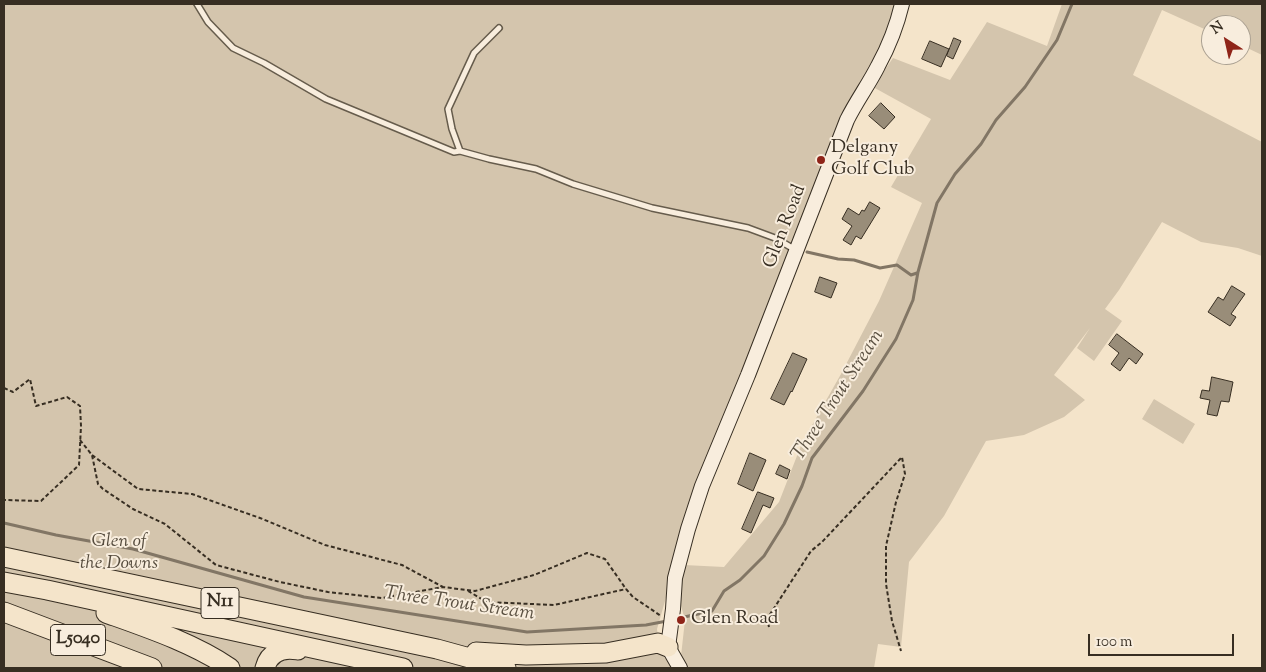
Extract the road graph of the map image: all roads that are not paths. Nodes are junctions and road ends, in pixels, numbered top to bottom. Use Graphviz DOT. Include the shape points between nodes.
graph roads {
  1 [pos="197,4"];
  2 [pos="902,4"];
  3 [pos="499,28"];
  4 [pos="460,151"];
  5 [pos="797,250"];
  6 [pos="4,557"];
  7 [pos="4,584"];
  8 [pos="4,612"];
  9 [pos="668,648"];
  10 [pos="437,650"];
  11 [pos="397,667"];
  12 [pos="152,668"];
  13 [pos="230,668"];
  14 [pos="265,668"];
  15 [pos="506,668"];
  16 [pos="680,668"];
  1 -- 4 [label="lane" via="208,22 233,48 264,62 326,99 454,152"];
  2 -- 5 [label="main road, Glen Road" via="878,68 847,120"];
  3 -- 4 [label="lane" via="474,53 448,109"];
  4 -- 5 [label="lane" via="536,169 652,208 748,228"];
  5 -- 9 [label="main road, Glen Road" via="702,486 674,578"];
  6 -- 10 [label="highway, N11"];
  7 -- 11 [label="highway, N11" via="47,590"];
  7 -- 13 [label="highway, N11" via="91,607 169,636"];
  8 -- 12 [label="highway, L5040"];
  9 -- 10 [label="highway, N11" via="658,644 606,653 526,655"];
  9 -- 16 [label="main road"];
  10 -- 15 [label="highway, N11"];
  11 -- 14 [label="highway, N11" via="362,666 287,649 271,656"];
}
